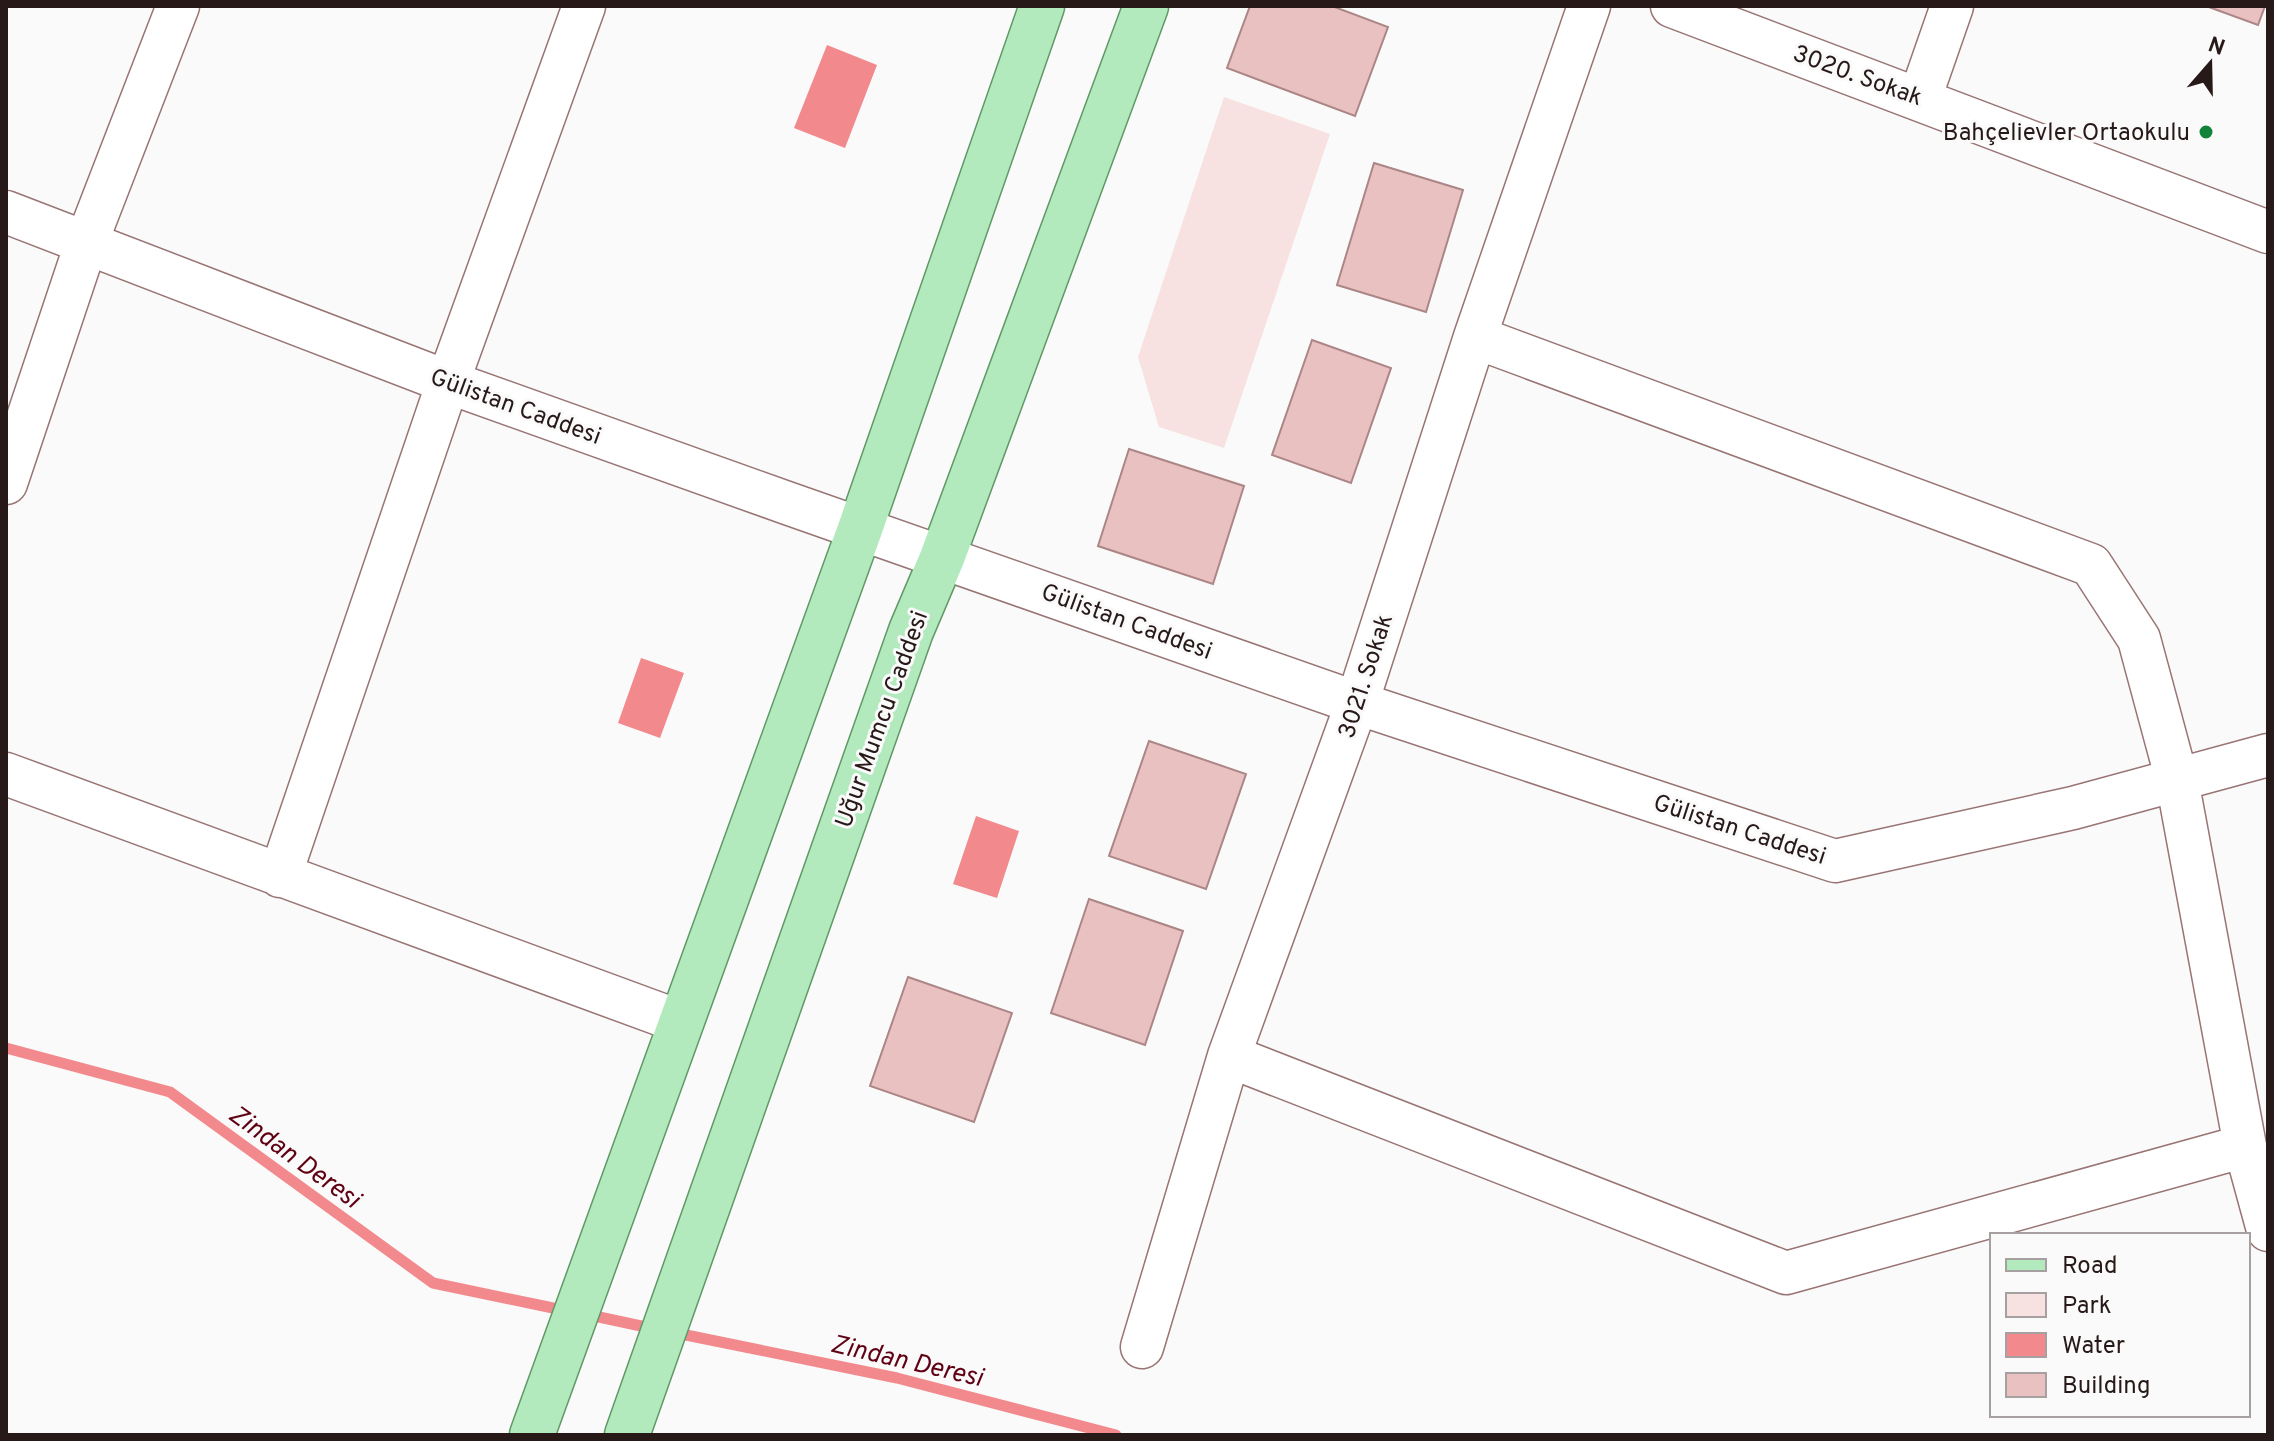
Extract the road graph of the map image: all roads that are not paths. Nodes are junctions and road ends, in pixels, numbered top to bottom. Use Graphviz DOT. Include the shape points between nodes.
graph roads {
  1 [pos="178,6"];
  2 [pos="584,6"];
  3 [pos="1042,6"];
  4 [pos="1146,6"];
  5 [pos="1589,6"];
  6 [pos="1672,6"];
  7 [pos="1952,6"];
  8 [pos="1920,98"];
  9 [pos="6,212"];
  10 [pos="2268,232"];
  11 [pos="87,241"];
  12 [pos="1475,337"];
  13 [pos="448,382"];
  14 [pos="6,483"];
  15 [pos="860,529"];
  16 [pos="942,558"];
  17 [pos="1357,703"];
  18 [pos="2268,755"];
  19 [pos="6,774"];
  20 [pos="2177,780"];
  21 [pos="280,876"];
  22 [pos="681,1022"];
  23 [pos="1229,1056"];
  24 [pos="2245,1146"];
  25 [pos="2268,1230"];
  26 [pos="1142,1347"];
  27 [pos="532,1435"];
  28 [pos="627,1435"];
  1 -- 11 [label="street"];
  2 -- 13 [label="street"];
  3 -- 15 [label="main road"];
  4 -- 16 [label="main road, Uğur Mumcu Caddesi"];
  5 -- 12 [label="street, 3021. Sokak"];
  6 -- 8 [label="street, 3020. Sokak"];
  7 -- 8 [label="street"];
  8 -- 10 [label="street, 3020. Sokak"];
  9 -- 11 [label="street, Gülistan Caddesi"];
  11 -- 13 [label="street, Gülistan Caddesi"];
  11 -- 14 [label="street"];
  12 -- 17 [label="street, 3021. Sokak"];
  12 -- 20 [label="street" via="2091,565 2139,639"];
  13 -- 15 [label="street, Gülistan Caddesi"];
  13 -- 21 [label="street"];
  15 -- 16 [label="street, Gülistan Caddesi"];
  15 -- 22 [label="main road"];
  16 -- 17 [label="street, Gülistan Caddesi"];
  16 -- 28 [label="main road, Uğur Mumcu Caddesi" via="911,631"];
  17 -- 20 [label="street, Gülistan Caddesi" via="1835,861"];
  17 -- 23 [label="street, 3021. Sokak"];
  18 -- 20 [label="street, Gülistan Caddesi"];
  19 -- 21 [label="street"];
  20 -- 24 [label="street"];
  21 -- 22 [label="street"];
  22 -- 27 [label="main road"];
  23 -- 24 [label="street" via="1786,1273"];
  23 -- 26 [label="street, 3021. Sokak"];
  24 -- 25 [label="street"];
}
